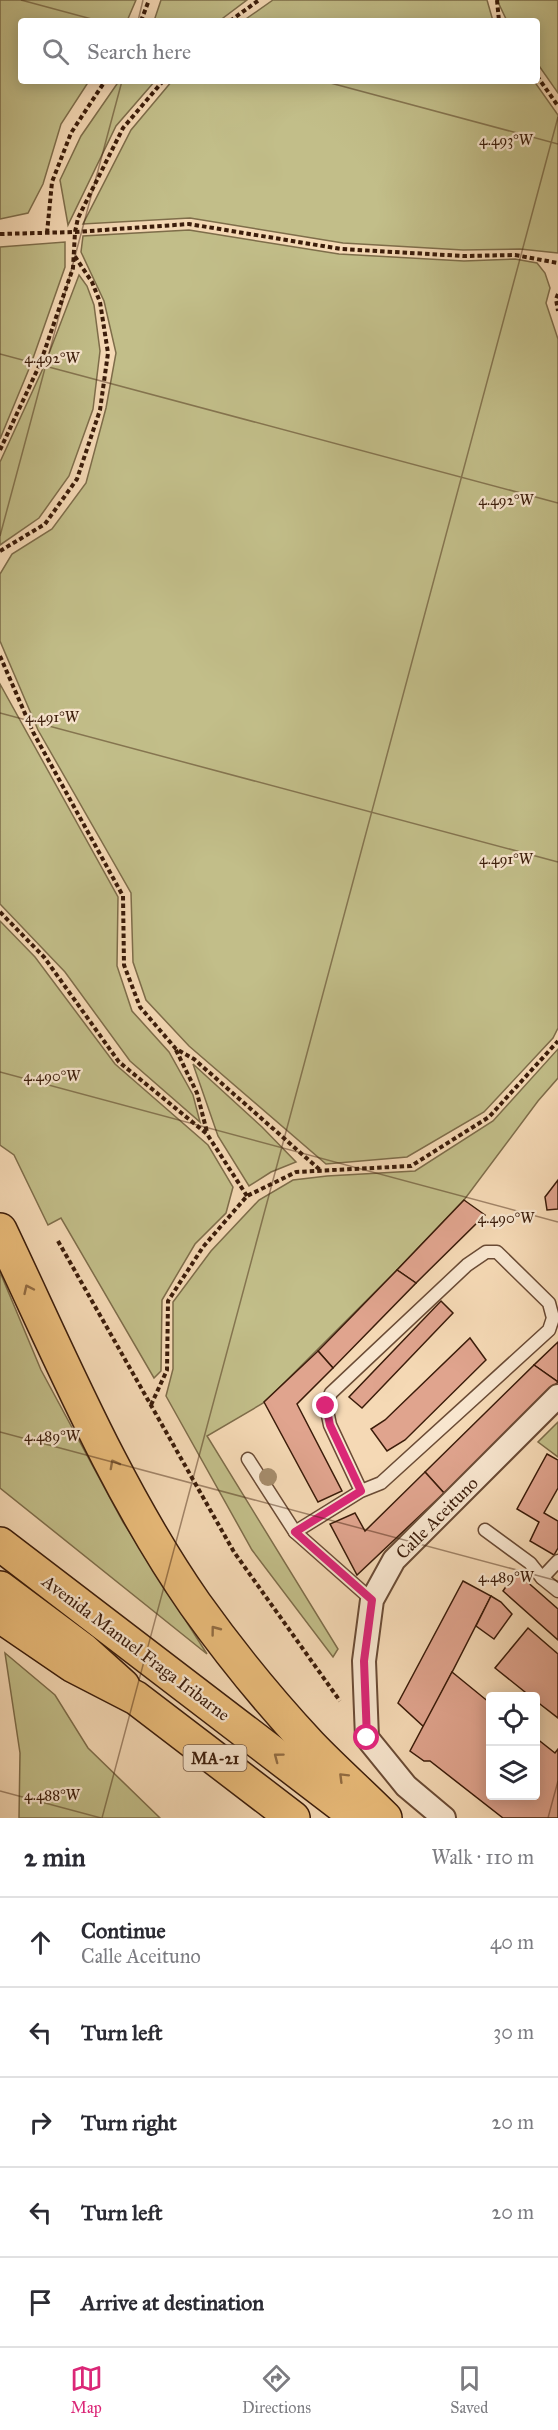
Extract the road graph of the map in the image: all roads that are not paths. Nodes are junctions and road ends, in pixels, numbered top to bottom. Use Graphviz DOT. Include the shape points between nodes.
graph roads {
  1 [pos="0,1230"];
  2 [pos="558,1396"];
  3 [pos="248,1459"];
  4 [pos="361,1491"];
  5 [pos="485,1530"];
  6 [pos="295,1532"];
  7 [pos="0,1544"];
  8 [pos="558,1561"];
  9 [pos="542,1578"];
  10 [pos="558,1591"];
  11 [pos="372,1600"];
  12 [pos="1,1603"];
  13 [pos="293,1818"];
  14 [pos="358,1818"];
  15 [pos="385,1818"];
  16 [pos="444,1818"];
  15 -- 1 [label="main road, one-way" via="303,1736 244,1669 195,1603 138,1511 86,1412"];
  2 -- 11 [label="street, Calle Aceituno" via="394,1560"];
  3 -- 6 [label="lane"];
  4 -- 4 [label="lane" via="381,1483 549,1330 553,1318 549,1303 496,1252 486,1252 467,1265 331,1393 326,1406 330,1425"];
  4 -- 6 [label="lane"];
  5 -- 9 [label="lane" via="530,1563"];
  6 -- 11 [label="lane"];
  14 -- 7 [label="main road, Avenida Manuel Fraga Iribarne, one-way"];
  8 -- 9 [label="lane"];
  9 -- 10 [label="lane"];
  11 -- 16 [label="street, Calle Aceituno" via="364,1661 367,1738 406,1786"];
  12 -- 13 [label="main road, MA-21" via="72,1665 136,1698"];
}
